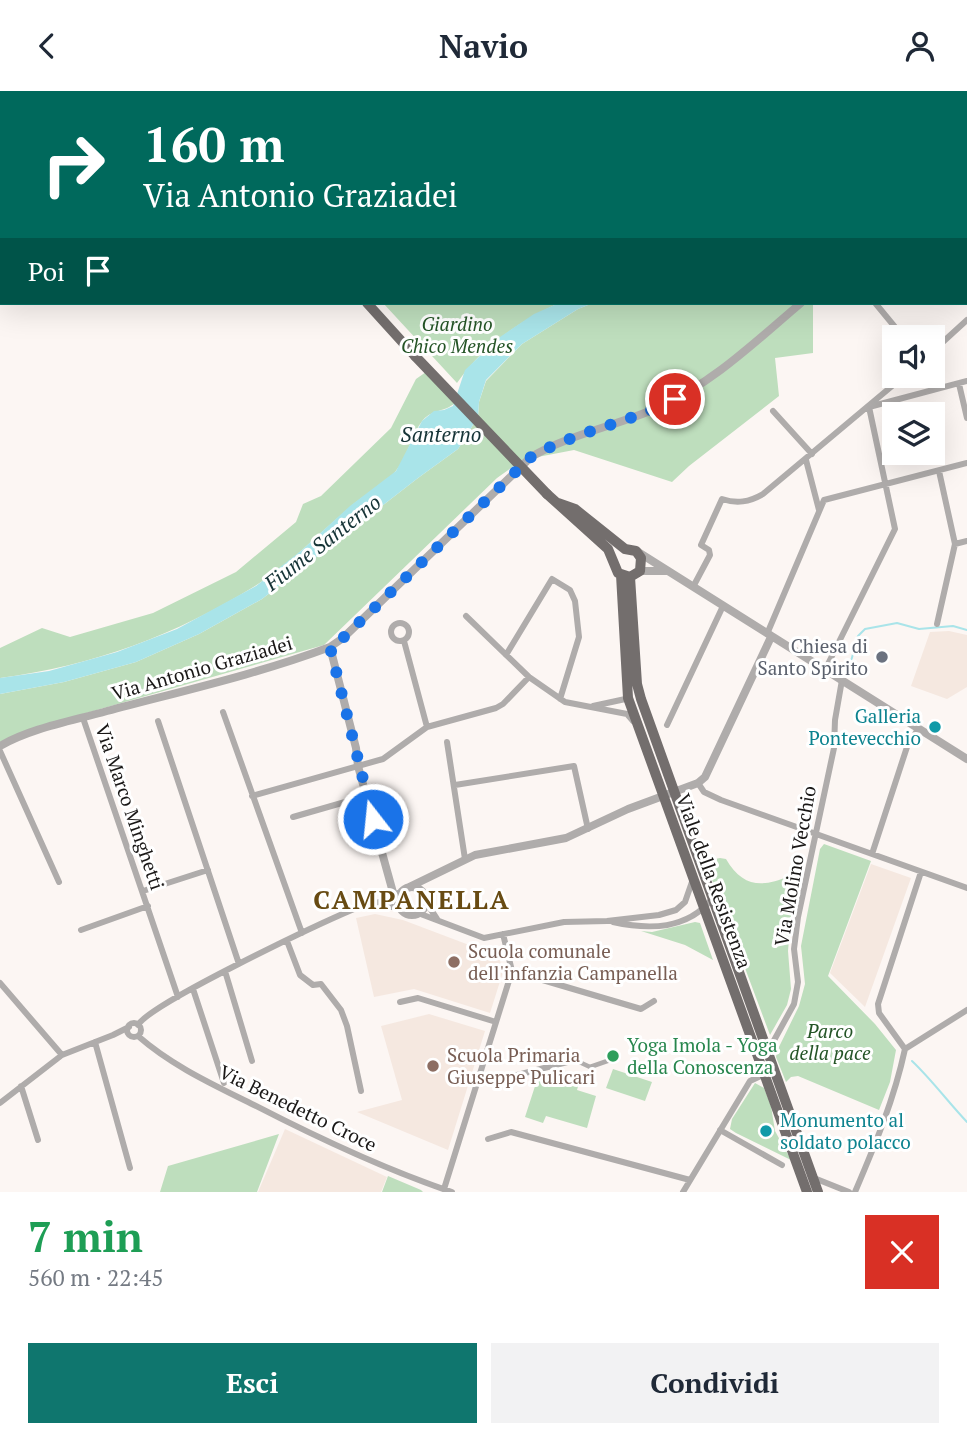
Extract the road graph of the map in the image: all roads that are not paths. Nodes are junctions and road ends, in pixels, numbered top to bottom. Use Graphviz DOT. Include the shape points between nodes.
graph roads {
  1 [pos="369,305"];
  2 [pos="799,305"];
  3 [pos="877,305"];
  4 [pos="967,320"];
  5 [pos="893,325"];
  6 [pos="945,340"];
  7 [pos="967,381"];
  8 [pos="958,384"];
  9 [pos="890,388"];
  10 [pos="869,407"];
  11 [pos="773,411"];
  12 [pos="967,418"];
  13 [pos="812,454"];
  14 [pos="806,460"];
  15 [pos="967,463"];
  16 [pos="939,471"];
  17 [pos="885,484"];
  18 [pos="558,503"];
  19 [pos="819,510"];
  20 [pos="578,523"];
  21 [pos="598,528"];
  22 [pos="967,541"];
  23 [pos="955,544"];
  24 [pos="630,550"];
  25 [pos="614,565"];
  26 [pos="668,572"];
  27 [pos="630,574"];
  28 [pos="693,587"];
  29 [pos="723,606"];
  30 [pos="466,615"];
  31 [pos="937,624"];
  32 [pos="769,636"];
  33 [pos="404,641"];
  34 [pos="330,647"];
  35 [pos="506,655"];
  36 [pos="825,670"];
  37 [pos="529,677"];
  38 [pos="842,680"];
  39 [pos="560,699"];
  40 [pos="634,701"];
  41 [pos="591,707"];
  42 [pos="609,711"];
  43 [pos="223,712"];
  44 [pos="83,718"];
  45 [pos="158,721"];
  46 [pos="667,725"];
  47 [pos="427,727"];
  48 [pos="918,729"];
  49 [pos="641,730"];
  50 [pos="447,742"];
  51 [pos="0,749"];
  52 [pos="967,759"];
  53 [pos="358,766"];
  54 [pos="698,783"];
  55 [pos="455,785"];
  56 [pos="670,795"];
  57 [pos="252,796"];
  58 [pos="366,796"];
  59 [pos="293,817"];
  60 [pos="588,829"];
  61 [pos="814,833"];
  62 [pos="872,854"];
  63 [pos="465,859"];
  64 [pos="208,870"];
  65 [pos="921,872"];
  66 [pos="436,873"];
  67 [pos="694,874"];
  68 [pos="59,882"];
  69 [pos="967,888"];
  70 [pos="143,891"];
  71 [pos="400,892"];
  72 [pos="425,899"];
  73 [pos="370,904"];
  74 [pos="148,906"];
  75 [pos="706,907"];
  76 [pos="400,908"];
  77 [pos="418,913"];
  78 [pos="438,920"];
  79 [pos="607,921"];
  80 [pos="81,930"];
  81 [pos="302,933"];
  82 [pos="503,934"];
  83 [pos="287,941"];
  84 [pos="239,964"];
  85 [pos="225,971"];
  86 [pos="512,971"];
  87 [pos="0,983"];
  88 [pos="193,989"];
  89 [pos="178,997"];
  90 [pos="654,1001"];
  91 [pos="400,1002"];
  92 [pos="967,1010"];
  93 [pos="496,1022"];
  94 [pos="138,1025"];
  95 [pos="129,1031"];
  96 [pos="138,1036"];
  97 [pos="95,1042"];
  98 [pos="766,1049"];
  99 [pos="905,1049"];
  100 [pos="62,1055"];
  101 [pos="613,1059"];
  102 [pos="575,1060"];
  103 [pos="252,1061"];
  104 [pos="765,1073"];
  105 [pos="478,1078"];
  106 [pos="224,1083"];
  107 [pos="21,1086"];
  108 [pos="361,1091"];
  109 [pos="0,1103"];
  110 [pos="720,1130"];
  111 [pos="488,1139"];
  112 [pos="38,1140"];
  113 [pos="782,1165"];
  114 [pos="130,1168"];
  115 [pos="812,1177"];
  116 [pos="690,1180"];
  117 [pos="839,1188"];
  118 [pos="443,1189"];
  119 [pos="452,1192"];
  120 [pos="683,1192"];
  121 [pos="807,1192"];
  122 [pos="818,1192"];
  123 [pos="830,1192"];
  124 [pos="849,1192"];
  125 [pos="855,1192"];
  1 -- 18 [label="main road, bridge"];
  2 -- 34 [label="street, Via Antonio Graziadei" via="737,358 684,394 531,457"];
  3 -- 5 [label="street"];
  4 -- 6 [label="street"];
  7 -- 8 [label="street"];
  8 -- 10 [label="street"];
  8 -- 12 [label="street"];
  9 -- 10 [label="street"];
  10 -- 13 [label="street"];
  10 -- 17 [label="street"];
  11 -- 13 [label="street"];
  13 -- 14 [label="street"];
  14 -- 19 [label="street"];
  14 -- 28 [label="street" via="752,500 722,499 701,545 710,555"];
  15 -- 16 [label="street"];
  16 -- 17 [label="street"];
  16 -- 23 [label="street"];
  17 -- 19 [label="street" via="833,496 824,500"];
  17 -- 36 [label="street" via="895,529"];
  18 -- 20 [label="main road"];
  18 -- 21 [label="main road" via="575,509"];
  19 -- 32 [label="street"];
  20 -- 21 [label="main road" via="584,520"];
  20 -- 25 [label="main road" via="608,549"];
  21 -- 24 [label="main road"];
  22 -- 23 [label="street"];
  23 -- 31 [label="street"];
  24 -- 25 [label="main road" via="615,557"];
  24 -- 26 [label="street"];
  24 -- 27 [label="main road, Viale della Resistenza" via="641,558"];
  25 -- 27 [label="main road"];
  26 -- 27 [label="street"];
  26 -- 28 [label="street"];
  27 -- 40 [label="main road, Viale della Resistenza"];
  28 -- 29 [label="street"];
  29 -- 32 [label="street"];
  29 -- 46 [label="street"];
  30 -- 35 [label="street"];
  32 -- 36 [label="street"];
  32 -- 54 [label="street" via="705,777"];
  33 -- 47 [label="street"];
  34 -- 44 [label="street, Via Antonio Graziadei"];
  34 -- 53 [label="street"];
  35 -- 37 [label="street"];
  35 -- 39 [label="street" via="552,579 570,590 579,637"];
  36 -- 38 [label="street"];
  37 -- 39 [label="street"];
  37 -- 47 [label="street" via="496,708"];
  38 -- 48 [label="street"];
  38 -- 61 [label="street, Via Molino Vecchio" via="834,748"];
  39 -- 41 [label="street"];
  40 -- 41 [label="street"];
  40 -- 42 [label="street"];
  40 -- 49 [label="main road, Viale della Resistenza"];
  40 -- 56 [label="main road, Viale della Resistenza"];
  41 -- 42 [label="street"];
  42 -- 49 [label="street" via="627,714"];
  43 -- 57 [label="street"];
  44 -- 51 [label="street, Via Antonio Graziadei" via="19,737"];
  44 -- 70 [label="street, Via Marco Minghetti"];
  45 -- 64 [label="street"];
  47 -- 53 [label="street" via="387,757"];
  48 -- 52 [label="street"];
  48 -- 62 [label="street" via="907,747"];
  49 -- 56 [label="main road, Viale della Resistenza"];
  50 -- 55 [label="street"];
  51 -- 68 [label="street"];
  53 -- 57 [label="street"];
  53 -- 58 [label="street"];
  54 -- 56 [label="street"];
  54 -- 61 [label="street" via="704,792 721,800"];
  55 -- 60 [label="street" via="574,766"];
  55 -- 63 [label="street"];
  56 -- 60 [label="street"];
  56 -- 67 [label="main road, Viale della Resistenza"];
  56 -- 75 [label="main road, Viale della Resistenza"];
  57 -- 81 [label="street"];
  58 -- 59 [label="street"];
  58 -- 71 [label="street"];
  60 -- 63 [label="street" via="566,838"];
  61 -- 62 [label="street"];
  61 -- 98 [label="street, Via Molino Vecchio" via="794,949 798,982 794,1004"];
  62 -- 65 [label="street"];
  63 -- 66 [label="street"];
  64 -- 70 [label="street"];
  64 -- 84 [label="street"];
  65 -- 69 [label="street"];
  65 -- 99 [label="street" via="878,1004 879,1013"];
  66 -- 71 [label="street"];
  66 -- 72 [label="street" via="426,887"];
  67 -- 75 [label="main road, Viale della Resistenza"];
  67 -- 79 [label="street" via="685,902 676,910"];
  70 -- 74 [label="street, Via Marco Minghetti"];
  71 -- 72 [label="street" via="419,888"];
  71 -- 73 [label="street"];
  71 -- 76 [label="street"];
  72 -- 77 [label="street"];
  72 -- 78 [label="street"];
  73 -- 76 [label="street"];
  73 -- 81 [label="street"];
  74 -- 80 [label="street, Via Marco Minghetti"];
  74 -- 89 [label="street, Via Marco Minghetti"];
  75 -- 79 [label="street" via="655,927"];
  75 -- 98 [label="main road, Viale della Resistenza"];
  75 -- 104 [label="main road, Viale della Resistenza"];
  76 -- 77 [label="street"];
  77 -- 78 [label="street"];
  78 -- 82 [label="street" via="477,937"];
  79 -- 82 [label="street" via="543,925"];
  81 -- 83 [label="street"];
  82 -- 86 [label="street"];
  83 -- 84 [label="street"];
  83 -- 108 [label="street" via="300,975 313,985 321,983 341,1010"];
  84 -- 85 [label="street"];
  85 -- 88 [label="street"];
  85 -- 103 [label="street"];
  86 -- 90 [label="street" via="641,1009"];
  86 -- 93 [label="street"];
  87 -- 100 [label="street"];
  88 -- 89 [label="street"];
  88 -- 106 [label="street"];
  89 -- 94 [label="street"];
  91 -- 93 [label="street" via="418,998"];
  92 -- 99 [label="street"];
  93 -- 105 [label="street"];
  94 -- 95 [label="street" via="132,1024"];
  94 -- 96 [label="street"];
  95 -- 96 [label="street"];
  95 -- 97 [label="street"];
  96 -- 118 [label="street, Via Benedetto Croce" via="178,1066 290,1124"];
  97 -- 100 [label="street"];
  97 -- 114 [label="street"];
  98 -- 115 [label="main road, Viale della Resistenza"];
  99 -- 125 [label="street" via="897,1087"];
  100 -- 107 [label="street"];
  101 -- 102 [label="street" via="590,1067"];
  102 -- 105 [label="street" via="494,1081"];
  104 -- 110 [label="street" via="750,1081"];
  104 -- 121 [label="main road, Viale della Resistenza"];
  105 -- 118 [label="street"];
  107 -- 109 [label="street"];
  107 -- 112 [label="street"];
  110 -- 113 [label="street"];
  110 -- 116 [label="street"];
  111 -- 116 [label="street" via="511,1132"];
  115 -- 117 [label="street"];
  115 -- 122 [label="main road, Viale della Resistenza"];
  116 -- 120 [label="street"];
  117 -- 123 [label="street"];
  117 -- 124 [label="street"];
  118 -- 119 [label="street, Via Benedetto Croce"];
}
